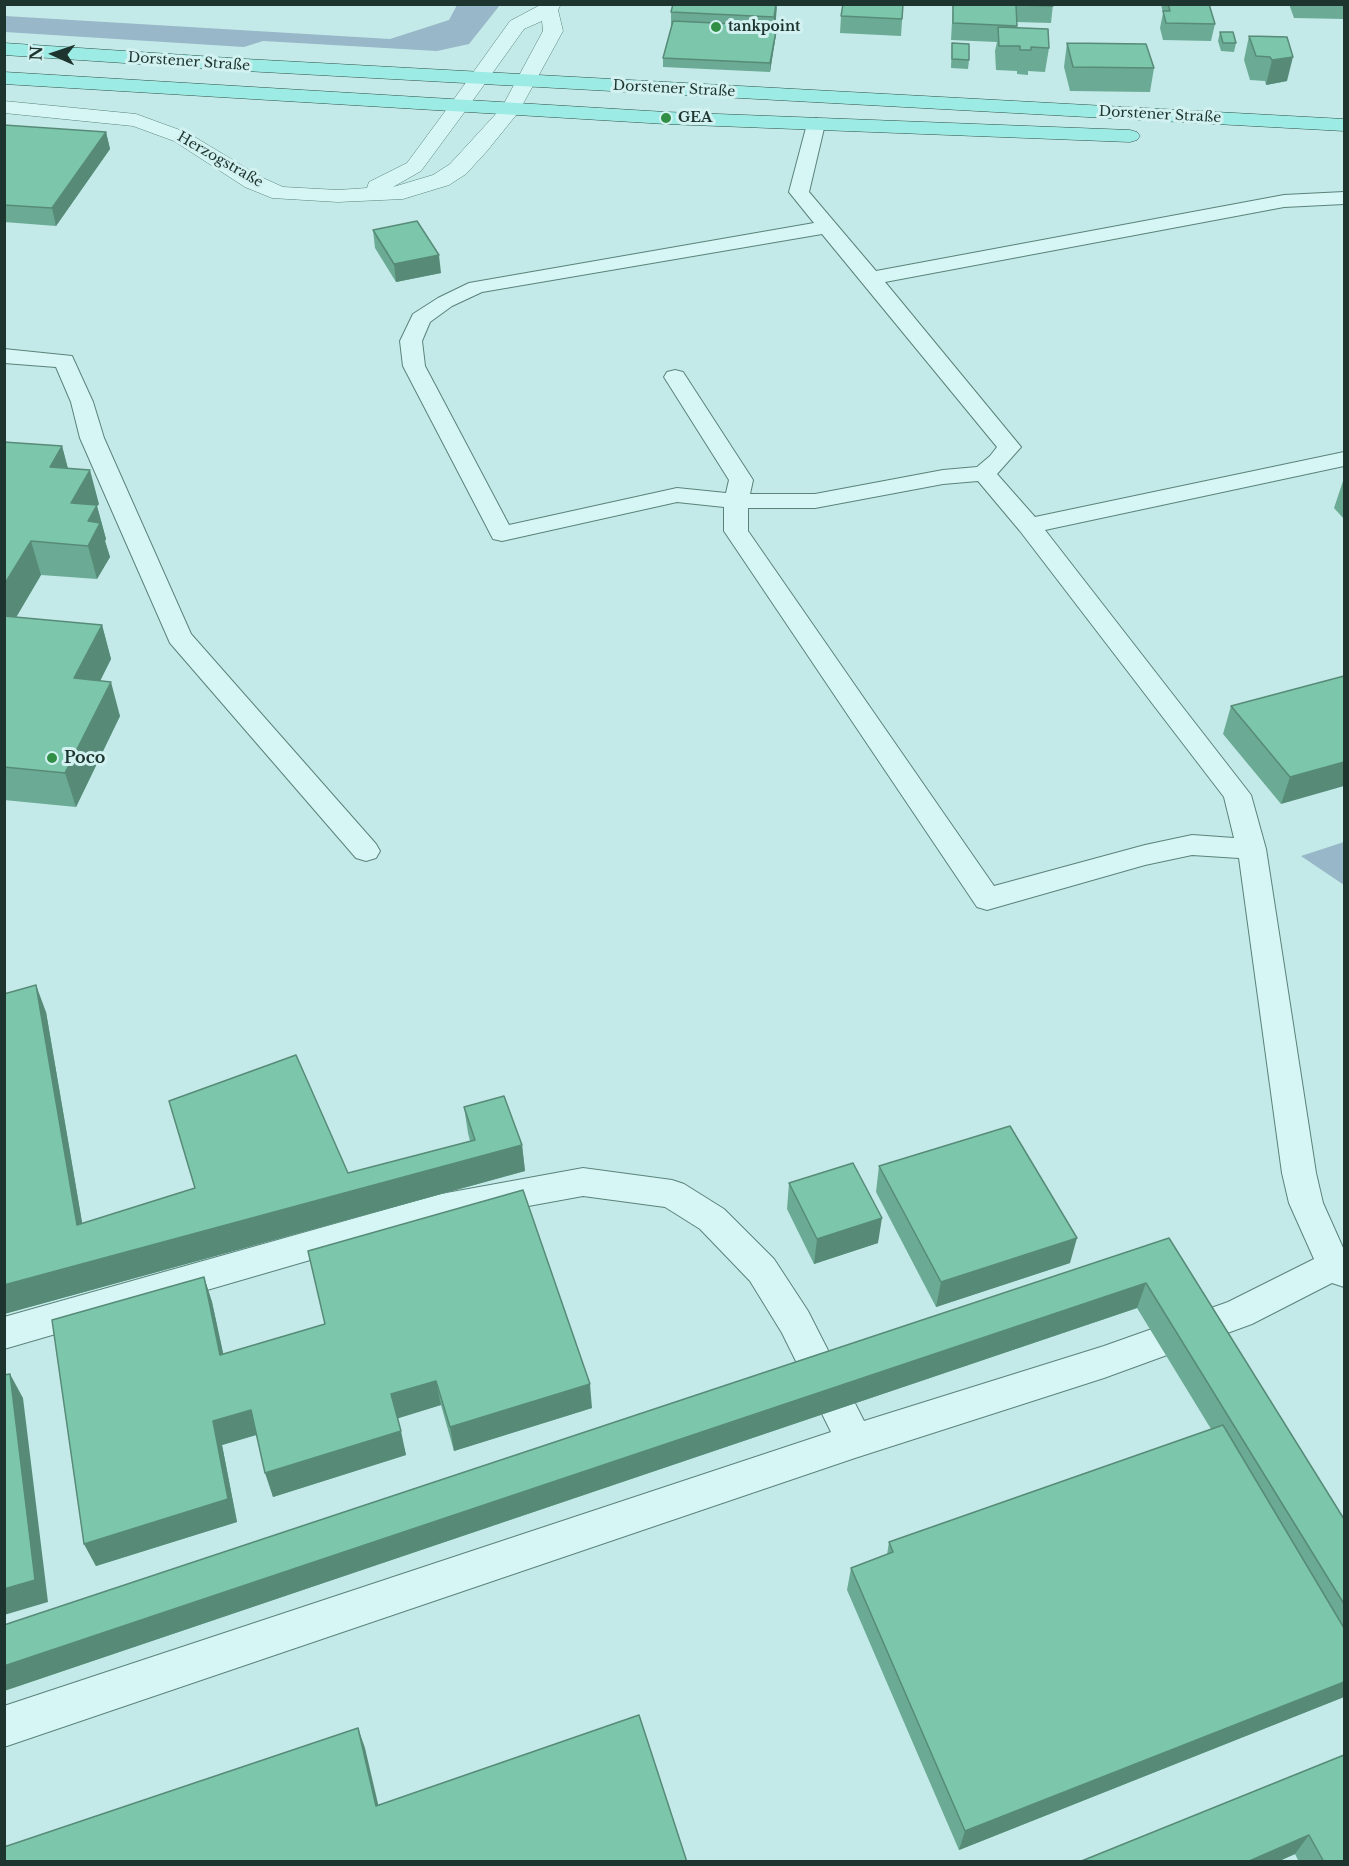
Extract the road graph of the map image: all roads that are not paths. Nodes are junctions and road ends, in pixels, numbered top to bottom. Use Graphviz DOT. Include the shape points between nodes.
graph roads {
  1 [pos="551,7"];
  2 [pos="4,49"];
  3 [pos="4,78"];
  4 [pos="479,78"];
  5 [pos="526,81"];
  6 [pos="459,106"];
  7 [pos="4,107"];
  8 [pos="511,109"];
  9 [pos="816,124"];
  10 [pos="1344,124"];
  11 [pos="1148,137"];
  12 [pos="365,194"];
  13 [pos="1344,198"];
  14 [pos="827,227"];
  15 [pos="871,278"];
  16 [pos="4,356"];
  17 [pos="675,377"];
  18 [pos="1344,459"];
  19 [pos="984,473"];
  20 [pos="736,501"];
  21 [pos="1029,526"];
  22 [pos="1252,849"];
  23 [pos="366,851"];
  24 [pos="1339,1269"];
  25 [pos="4,1333"];
  26 [pos="855,1441"];
  27 [pos="4,1727"];
  1 -- 4 [label="street, Herzogstraße" via="517,25"];
  1 -- 5 [label="street, Herzogstraße" via="553,31"];
  2 -- 4 [label="main road, Dorstener Straße"];
  3 -- 6 [label="main road, Dorstener Straße"];
  4 -- 5 [label="main road, Dorstener Straße"];
  4 -- 6 [label="street, Herzogstraße"];
  5 -- 8 [label="street, Herzogstraße"];
  5 -- 10 [label="main road, Dorstener Straße"];
  6 -- 8 [label="main road, Dorstener Straße"];
  6 -- 12 [label="street, Herzogstraße" via="414,167"];
  7 -- 12 [label="street, Herzogstraße" via="136,120 181,137 253,182 280,193"];
  8 -- 9 [label="main road, Dorstener Straße"];
  8 -- 12 [label="street, Herzogstraße" via="480,147 450,175 403,193"];
  9 -- 11 [label="main road, Dorstener Straße"];
  9 -- 14 [label="lane" via="799,192"];
  13 -- 15 [label="lane" via="1284,201"];
  14 -- 15 [label="lane"];
  14 -- 20 [label="lane" via="476,287 421,319 411,341 414,366 502,534 677,495"];
  15 -- 19 [label="lane" via="1009,447"];
  16 -- 23 [label="lane" via="64,361 92,438 179,637"];
  17 -- 20 [label="lane" via="741,480"];
  18 -- 21 [label="lane"];
  19 -- 20 [label="lane" via="815,501"];
  19 -- 21 [label="lane"];
  20 -- 22 [label="lane" via="736,531 987,899 1192,845"];
  21 -- 22 [label="lane" via="1237,795"];
  22 -- 24 [label="lane" via="1299,1173 1306,1203"];
  24 -- 26 [label="lane" via="1240,1313 1104,1362"];
  25 -- 26 [label="lane" via="441,1208 583,1182 672,1194 712,1218 762,1270 795,1322"];
  26 -- 27 [label="lane"];
}
